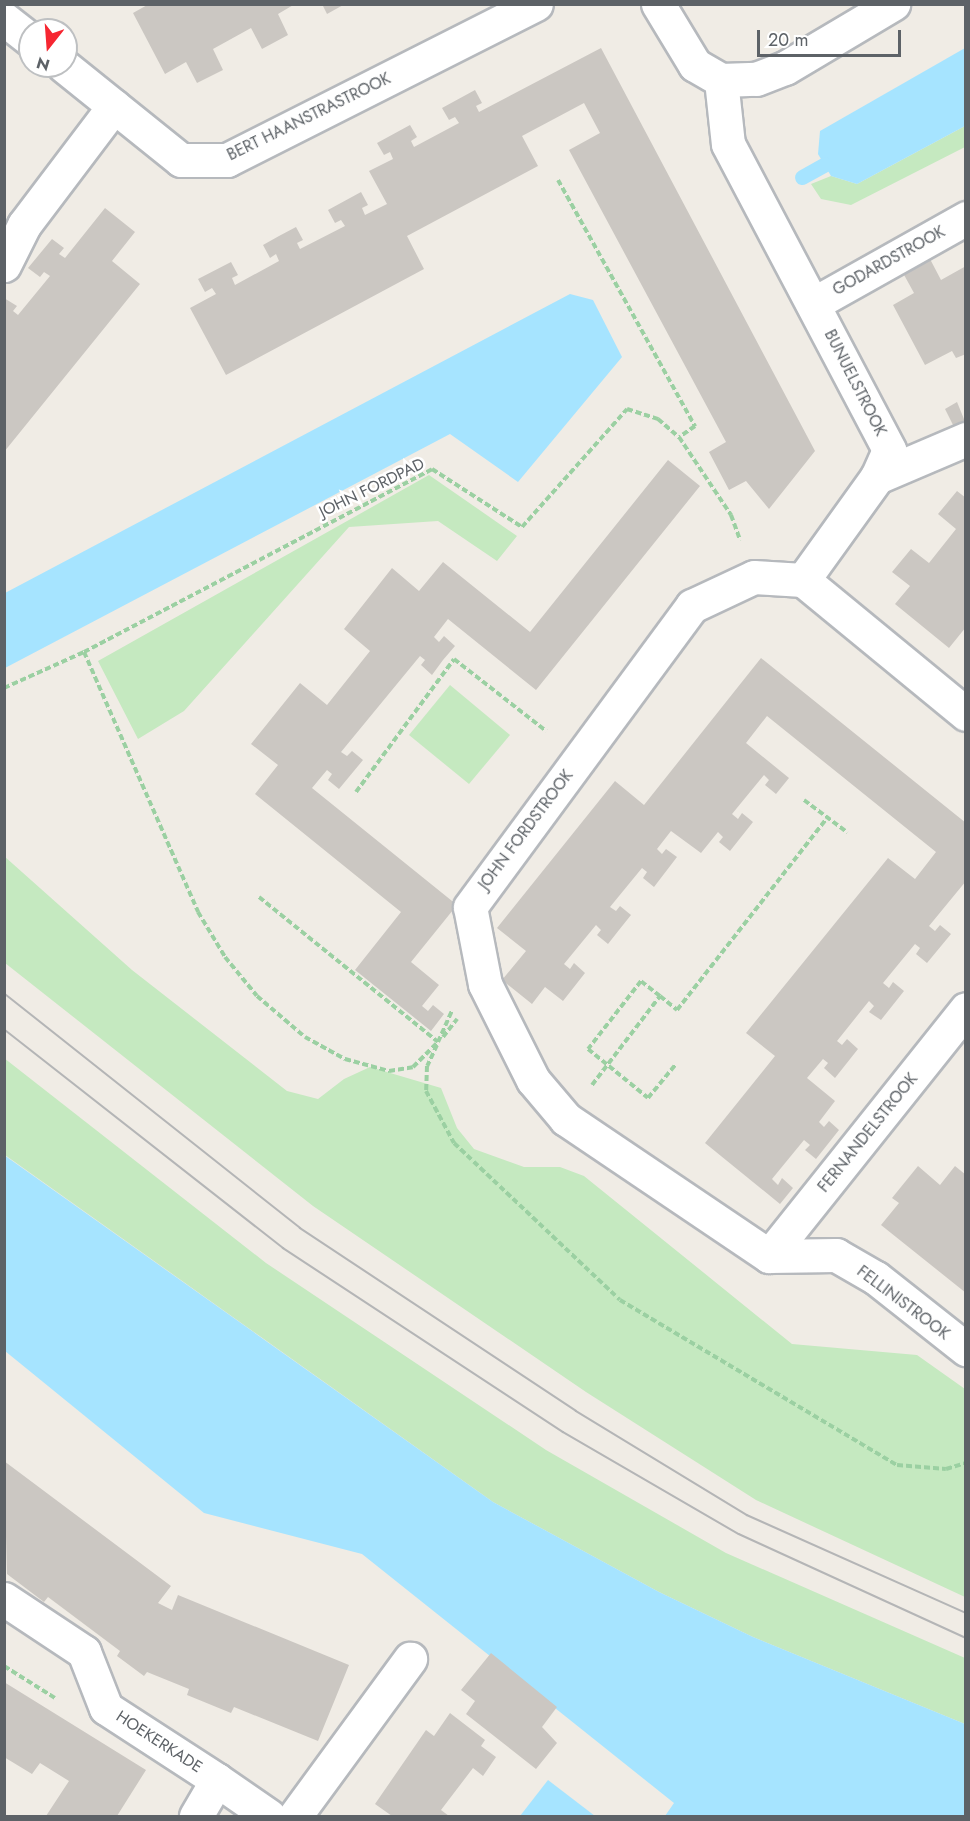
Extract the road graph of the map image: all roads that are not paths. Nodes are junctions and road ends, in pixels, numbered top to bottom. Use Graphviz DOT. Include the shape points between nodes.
graph roads {
  1 [pos="536,4"];
  2 [pos="658,4"];
  3 [pos="893,4"];
  4 [pos="4,19"];
  5 [pos="18,30"];
  6 [pos="78,77"];
  7 [pos="721,80"];
  8 [pos="114,106"];
  9 [pos="966,218"];
  10 [pos="4,265"];
  11 [pos="813,304"];
  12 [pos="966,439"];
  13 [pos="877,477"];
  14 [pos="802,580"];
  15 [pos="966,714"];
  16 [pos="966,1009"];
  17 [pos="768,1256"];
  18 [pos="966,1349"];
  19 [pos="4,1599"];
  20 [pos="410,1659"];
  21 [pos="217,1780"];
  22 [pos="195,1816"];
  23 [pos="269,1816"];
  24 [pos="295,1816"];
  1 -- 8 [label="street, BERT HAANSTRASTROOK" via="227,160 181,160"];
  2 -- 7 [label="street" via="695,65"];
  3 -- 7 [label="street" via="785,68 756,79"];
  4 -- 5 [label="street"];
  6 -- 8 [label="street, BERT HAANSTRASTROOK"];
  7 -- 11 [label="street, BUNUELSTROOK" via="728,144"];
  8 -- 10 [label="street" via="24,225"];
  9 -- 11 [label="street, GODARDSTROOK"];
  11 -- 13 [label="street, BUNUELSTROOK" via="889,450"];
  12 -- 13 [label="street"];
  13 -- 14 [label="street, BUNUELSTROOK"];
  14 -- 15 [label="street"];
  14 -- 17 [label="street, JOHN FORDSTROOK" via="754,577 692,606 470,907 485,984 533,1080 566,1119"];
  16 -- 17 [label="street, FERNANDELSTROOK"];
  17 -- 18 [label="street, FELLINISTROOK" via="836,1255 876,1278"];
  19 -- 21 [label="street, HOEKERKADE" via="84,1652 106,1708"];
  20 -- 24 [label="street"];
  21 -- 22 [label="street, HOEKERKADE"];
  21 -- 23 [label="street"];
}
